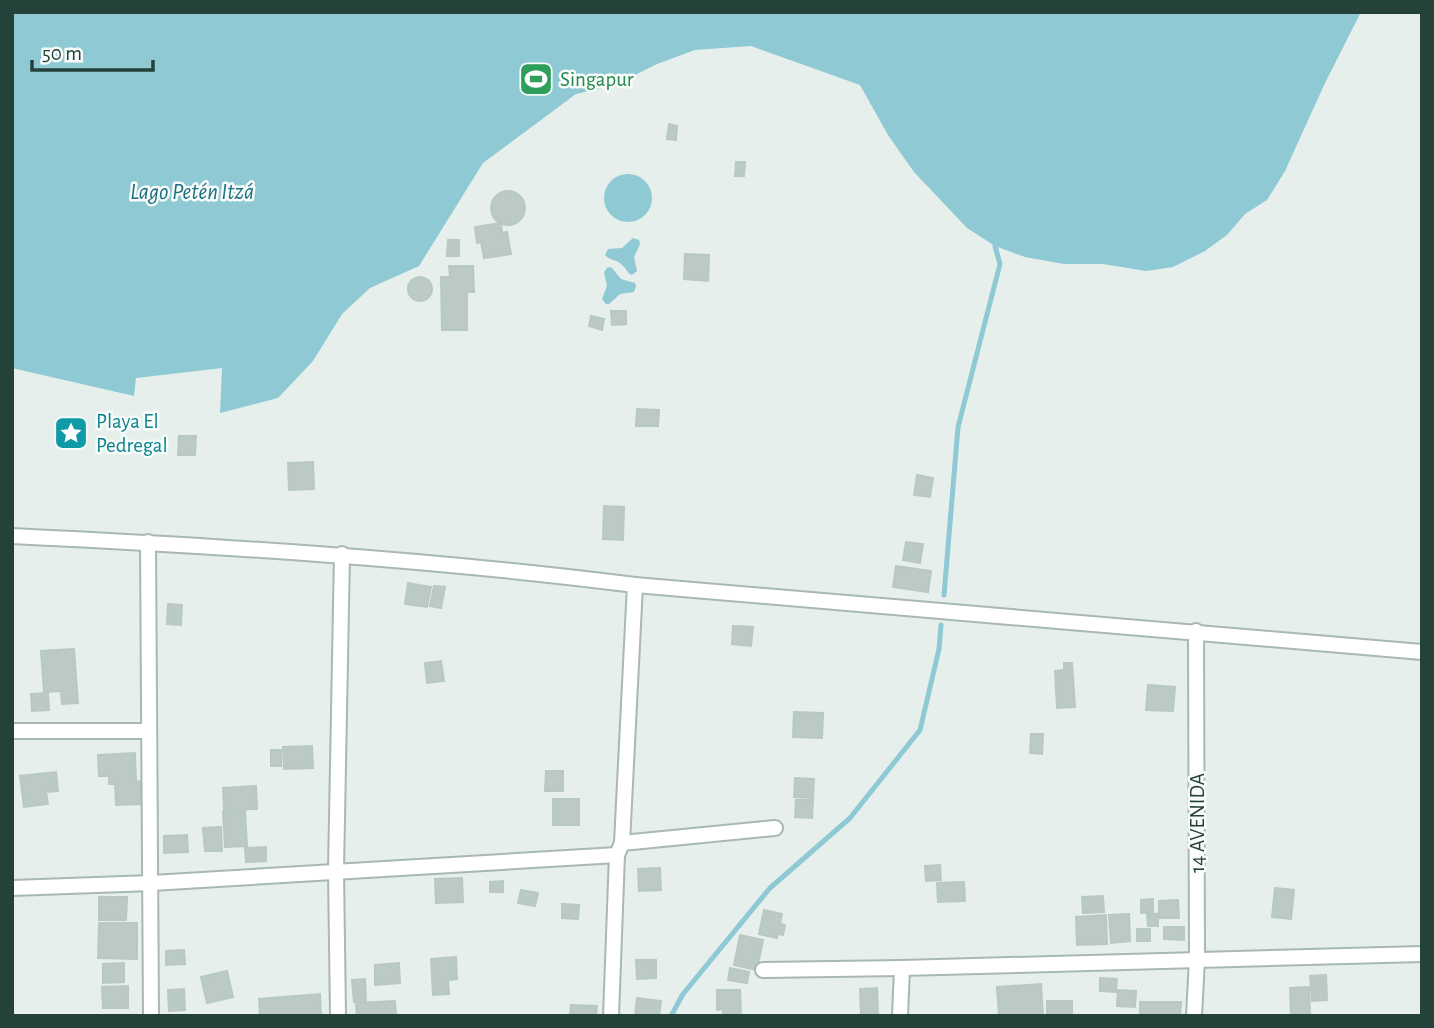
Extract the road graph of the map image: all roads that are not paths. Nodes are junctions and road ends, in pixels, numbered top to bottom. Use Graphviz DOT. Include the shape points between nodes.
graph roads {
  1 [pos="12,536"];
  2 [pos="148,542"];
  3 [pos="342,554"];
  4 [pos="635,585"];
  5 [pos="1196,631"];
  6 [pos="1422,652"];
  7 [pos="12,731"];
  8 [pos="148,732"];
  9 [pos="775,828"];
  10 [pos="620,849"];
  11 [pos="336,872"];
  12 [pos="152,883"];
  13 [pos="12,888"];
  14 [pos="1422,954"];
  15 [pos="1197,959"];
  16 [pos="902,968"];
  17 [pos="762,970"];
  18 [pos="151,1016"];
  19 [pos="338,1016"];
  20 [pos="611,1016"];
  21 [pos="900,1016"];
  22 [pos="1195,1016"];
  1 -- 2 [label="street"];
  2 -- 3 [label="street"];
  2 -- 8 [label="street"];
  3 -- 4 [label="street"];
  3 -- 11 [label="street"];
  4 -- 5 [label="street"];
  4 -- 10 [label="street"];
  5 -- 6 [label="street"];
  5 -- 15 [label="street, 14 AVENIDA"];
  7 -- 8 [label="street"];
  8 -- 12 [label="street"];
  9 -- 10 [label="street"];
  10 -- 11 [label="street"];
  10 -- 20 [label="street"];
  11 -- 12 [label="street"];
  11 -- 19 [label="street"];
  12 -- 13 [label="street"];
  12 -- 18 [label="street"];
  14 -- 15 [label="street"];
  15 -- 16 [label="street"];
  15 -- 22 [label="street, 14 AVENIDA"];
  16 -- 17 [label="street"];
  16 -- 21 [label="street"];
}
